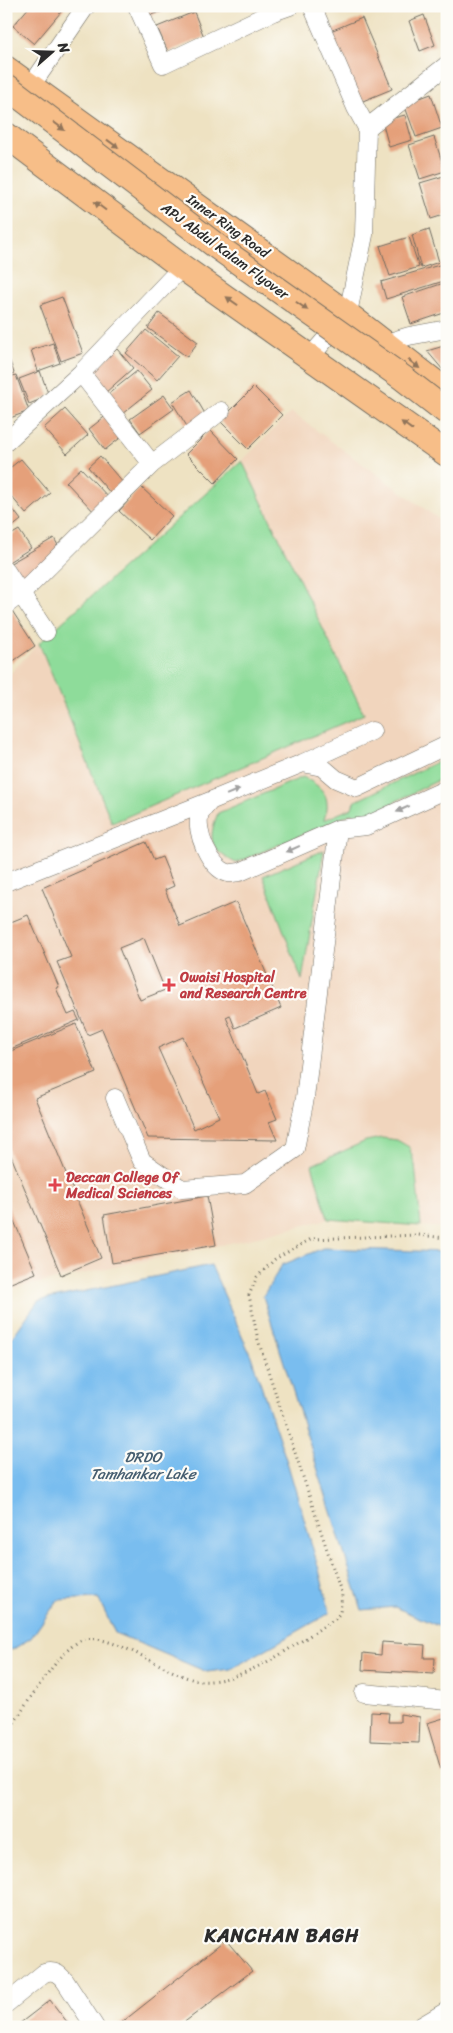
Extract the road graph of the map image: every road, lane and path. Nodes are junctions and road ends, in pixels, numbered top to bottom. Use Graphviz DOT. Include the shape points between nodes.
graph roads {
  1 [pos="86,6"];
  2 [pos="138,6"];
  3 [pos="290,6"];
  4 [pos="312,6"];
  5 [pos="271,9"];
  6 [pos="447,65"];
  7 [pos="6,67"];
  8 [pos="6,86"];
  9 [pos="31,86"];
  10 [pos="367,128"];
  11 [pos="6,136"];
  12 [pos="182,267"];
  13 [pos="348,313"];
  14 [pos="447,329"];
  15 [pos="386,343"];
  16 [pos="310,356"];
  17 [pos="81,373"];
  18 [pos="447,390"];
  19 [pos="221,410"];
  20 [pos="447,412"];
  21 [pos="6,442"];
  22 [pos="447,454"];
  23 [pos="152,464"];
  24 [pos="6,571"];
  25 [pos="22,593"];
  26 [pos="6,605"];
  27 [pos="46,632"];
  28 [pos="372,731"];
  29 [pos="447,745"];
  30 [pos="303,763"];
  31 [pos="447,789"];
  32 [pos="210,801"];
  33 [pos="338,829"];
  34 [pos="6,882"];
  35 [pos="115,1098"];
  36 [pos="447,1238"];
  37 [pos="364,1692"];
  38 [pos="447,1701"];
  39 [pos="6,1735"];
  40 [pos="6,2004"];
  41 [pos="447,2011"];
  42 [pos="95,2027"];
  43 [pos="420,2027"];
  1 -- 9 [label="street"];
  2 -- 5 [label="street" via="163,64"];
  3 -- 5 [label="street"];
  4 -- 10 [label="street"];
  6 -- 10 [label="street"];
  7 -- 9 [label="main road, Inner Ring Road"];
  8 -- 20 [label="highway, APJ Abdul Kalam Flyover, one-way, bridge" via="219,248"];
  9 -- 13 [label="main road, Inner Ring Road, one-way"];
  10 -- 13 [label="street" via="364,235"];
  12 -- 11 [label="highway, one-way"];
  16 -- 12 [label="highway, one-way"];
  12 -- 17 [label="street"];
  13 -- 15 [label="main road, Inner Ring Road"];
  13 -- 16 [label="street"];
  14 -- 15 [label="street"];
  15 -- 18 [label="main road, Inner Ring Road, one-way"];
  22 -- 16 [label="highway, one-way"];
  17 -- 21 [label="street"];
  17 -- 23 [label="street"];
  19 -- 23 [label="street"];
  23 -- 25 [label="street"];
  24 -- 25 [label="street"];
  25 -- 26 [label="street"];
  25 -- 27 [label="street"];
  28 -- 30 [label="street"];
  29 -- 30 [label="street" via="357,788 336,779 322,767"];
  32 -- 30 [label="street, one-way"];
  31 -- 33 [label="street, one-way" via="366,826"];
  33 -- 32 [label="street, one-way" via="240,872 228,873 208,855 202,839 200,815"];
  32 -- 34 [label="street"];
  33 -- 35 [label="street" via="305,1098 295,1149 246,1184 182,1189 142,1161"];
  36 -- 39 [label="path" via="418,1235 311,1239 275,1259 257,1278 249,1295 258,1340 342,1595 340,1613 335,1619 260,1666 210,1681 190,1679 101,1639 84,1639 67,1650 50,1670"];
  37 -- 38 [label="street"];
  40 -- 42 [label="street" via="44,1973 51,1971 65,1981"];
  41 -- 43 [label="street"];
}
